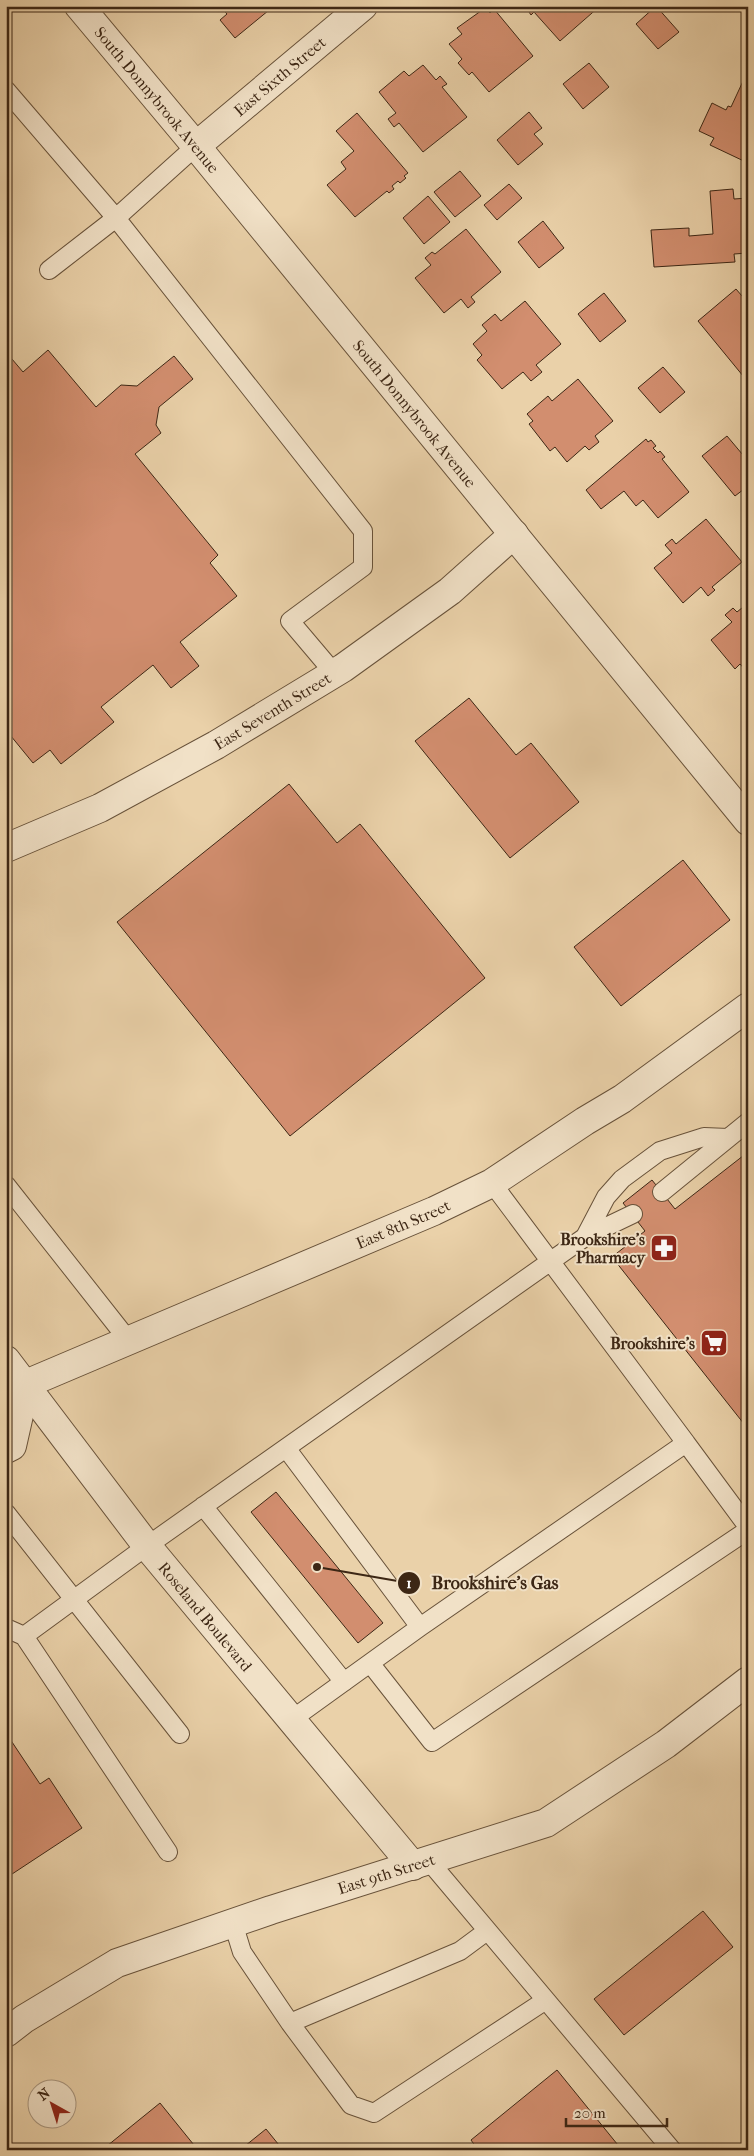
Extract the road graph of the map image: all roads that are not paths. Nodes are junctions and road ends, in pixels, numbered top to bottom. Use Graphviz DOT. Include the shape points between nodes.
graph roads {
  1 [pos="79,6"];
  2 [pos="363,6"];
  3 [pos="6,90"];
  4 [pos="196,146"];
  5 [pos="116,218"];
  6 [pos="49,270"];
  7 [pos="514,534"];
  8 [pos="334,673"];
  9 [pos="748,821"];
  10 [pos="6,848"];
  11 [pos="748,1007"];
  12 [pos="748,1122"];
  13 [pos="728,1138"];
  14 [pos="492,1183"];
  15 [pos="6,1185"];
  16 [pos="662,1192"];
  17 [pos="632,1214"];
  18 [pos="585,1237"];
  19 [pos="550,1262"];
  20 [pos="129,1341"];
  21 [pos="6,1360"];
  22 [pos="16,1382"];
  23 [pos="686,1443"];
  24 [pos="286,1448"];
  25 [pos="6,1449"];
  26 [pos="204,1506"];
  27 [pos="6,1513"];
  28 [pos="748,1529"];
  29 [pos="147,1546"];
  30 [pos="74,1599"];
  31 [pos="420,1627"];
  32 [pos="6,1628"];
  33 [pos="24,1636"];
  34 [pos="370,1663"];
  35 [pos="748,1681"];
  36 [pos="344,1682"];
  37 [pos="291,1720"];
  38 [pos="180,1734"];
  39 [pos="168,1852"];
  40 [pos="421,1864"];
  41 [pos="233,1923"];
  42 [pos="487,1931"];
  43 [pos="546,2000"];
  44 [pos="290,2023"];
  45 [pos="6,2033"];
  46 [pos="672,2150"];
  1 -- 4 [label="street, South Donnybrook Avenue"];
  2 -- 4 [label="street, East Sixth Street"];
  3 -- 5 [label="lane"];
  4 -- 5 [label="lane"];
  4 -- 7 [label="street, South Donnybrook Avenue"];
  5 -- 6 [label="lane"];
  5 -- 8 [label="lane" via="363,531 363,567 290,621"];
  7 -- 8 [label="street, East Seventh Street" via="450,591"];
  7 -- 9 [label="street, South Donnybrook Avenue"];
  8 -- 10 [label="street, East Seventh Street" via="216,745 100,808"];
  11 -- 14 [label="street, East 8th Street" via="622,1099"];
  12 -- 13 [label="lane"];
  13 -- 16 [label="lane"];
  13 -- 18 [label="lane" via="704,1137 660,1151 622,1179 606,1197"];
  14 -- 19 [label="lane"];
  14 -- 20 [label="street, East 8th Street" via="434,1211"];
  15 -- 20 [label="lane"];
  17 -- 18 [label="lane"];
  18 -- 19 [label="lane"];
  19 -- 23 [label="lane"];
  19 -- 24 [label="lane"];
  20 -- 22 [label="street, East 8th Street"];
  21 -- 22 [label="street, Roseland Boulevard"];
  22 -- 25 [label="street" via="12,1446"];
  22 -- 29 [label="street, Roseland Boulevard"];
  23 -- 28 [label="lane"];
  23 -- 31 [label="lane"];
  24 -- 26 [label="lane"];
  24 -- 31 [label="lane"];
  26 -- 29 [label="lane"];
  26 -- 36 [label="lane"];
  27 -- 30 [label="lane"];
  28 -- 34 [label="lane" via="432,1742"];
  29 -- 30 [label="lane"];
  29 -- 37 [label="street, Roseland Boulevard"];
  30 -- 33 [label="lane"];
  30 -- 38 [label="lane"];
  31 -- 34 [label="lane"];
  32 -- 33 [label="lane"];
  33 -- 39 [label="lane"];
  34 -- 36 [label="lane"];
  35 -- 40 [label="street, East 9th Street" via="666,1744 546,1823"];
  36 -- 37 [label="lane"];
  37 -- 40 [label="street, Roseland Boulevard"];
  40 -- 41 [label="street, East 9th Street"];
  40 -- 42 [label="lane"];
  41 -- 44 [label="lane" via="242,1952"];
  41 -- 45 [label="street, East 9th Street" via="117,1963"];
  42 -- 43 [label="lane"];
  42 -- 44 [label="lane" via="460,1951"];
  43 -- 44 [label="lane" via="374,2113 351,2105"];
  43 -- 46 [label="lane"];
}
